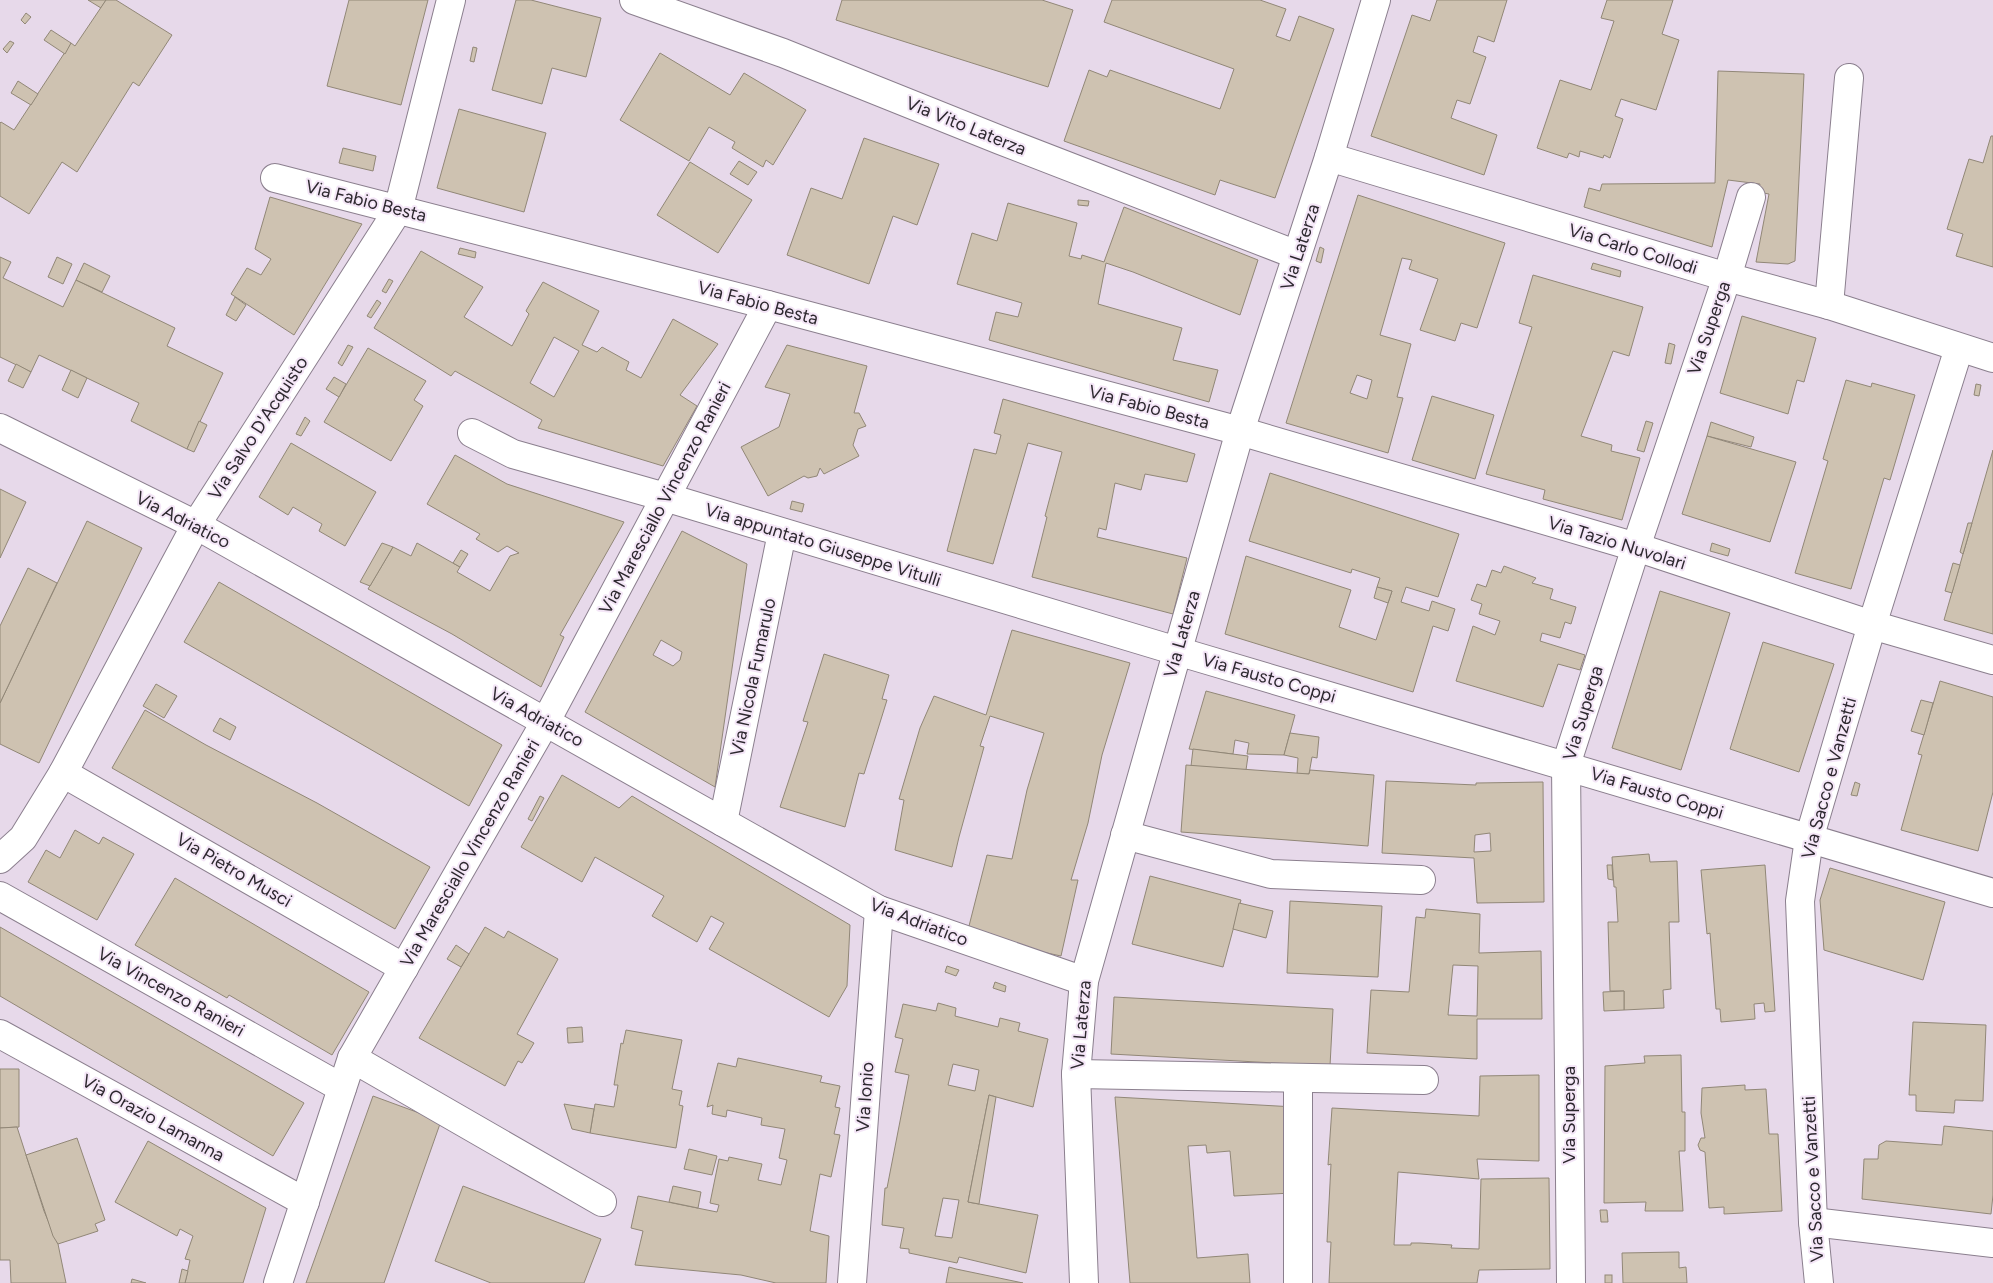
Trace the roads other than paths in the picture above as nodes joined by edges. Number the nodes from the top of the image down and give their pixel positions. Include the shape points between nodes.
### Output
1 (451, 0) edge
2 (634, 0) edge
3 (1376, 0) edge
4 (1849, 78) dead end
5 (1329, 158) junction
6 (275, 178) dead end
7 (1751, 197) dead end
8 (398, 210) junction
9 (1298, 255) junction
10 (1726, 277) junction
11 (768, 305) junction
12 (1829, 305) junction
13 (1959, 348) junction
14 (1993, 358) edge
15 (0, 428) edge
16 (1240, 431) junction
17 (472, 433) dead end
18 (665, 497) junction
19 (196, 525) junction
20 (782, 532) junction
21 (1636, 547) junction
22 (1872, 624) junction
23 (1177, 651) junction
24 (1993, 660) edge
25 (546, 721) junction
26 (1566, 765) junction
27 (63, 773) junction
28 (723, 822) junction
29 (1125, 835) junction
30 (1809, 839) junction
31 (0, 859) edge
32 (1421, 880) dead end
33 (1993, 892) edge
34 (0, 896) edge
35 (879, 910) junction
36 (404, 968) junction
37 (1084, 981) junction
38 (0, 1034) edge
39 (352, 1058) junction
40 (1076, 1074) junction
41 (1298, 1078) junction
42 (1424, 1080) dead end
43 (342, 1088) junction
44 (305, 1202) junction
45 (602, 1202) dead end
46 (1812, 1222) junction
47 (1993, 1243) edge
48 (278, 1283) edge
49 (852, 1283) edge
50 (1084, 1283) edge
51 (1298, 1283) edge
52 (1571, 1283) edge
53 (1819, 1283) edge

1 - 8 street, Via Salvo D'Acquisto
2 - 9 street, Via Vito Laterza via 783,53
3 - 5 street, Via Laterza
4 - 12 street
5 - 9 street, Via Laterza
5 - 10 street, Via Carlo Collodi
6 - 8 street, Via Fabio Besta
7 - 10 street, Via Superga
8 - 11 street, Via Fabio Besta
8 - 19 street, Via Salvo D'Acquisto
9 - 16 street, Via Laterza
10 - 12 street, Via Carlo Collodi
10 - 21 street, Via Superga
11 - 16 street, Via Fabio Besta
11 - 18 street, Via Maresciallo Vincenzo Ranieri
12 - 13 street, Via Carlo Collodi
13 - 14 street, Via Carlo Collodi
13 - 22 street, Via Sacco e Vanzetti
15 - 19 street, Via Adriatico
16 - 21 street, Via Tazio Nuvolari
16 - 23 street, Via Laterza
17 - 18 street, Via appuntato Giuseppe Vitulli via 513,454
18 - 20 street, Via appuntato Giuseppe Vitulli
18 - 25 street, Via Maresciallo Vincenzo Ranieri
19 - 25 street, Via Adriatico
19 - 27 street, Via Salvo D'Acquisto
20 - 23 street, Via appuntato Giuseppe Vitulli
20 - 28 street, Via Nicola Fumarulo
21 - 22 street, Via Tazio Nuvolari
21 - 26 street, Via Superga
22 - 24 street, Via Tazio Nuvolari
22 - 30 street, Via Sacco e Vanzetti
23 - 26 street, Via Fausto Coppi
23 - 29 street, Via Laterza
25 - 28 street, Via Adriatico
25 - 36 street, Via Maresciallo Vincenzo Ranieri
26 - 30 street, Via Fausto Coppi
26 - 52 street, Via Superga
27 - 31 street, Via Salvo D'Acquisto via 23,838
27 - 36 street, Via Pietro Musci
28 - 35 street, Via Adriatico
29 - 32 street via 1271,874
29 - 37 street, Via Laterza
30 - 33 street, Via Fausto Coppi
30 - 46 street, Via Sacco e Vanzetti via 1800,901
34 - 43 street, Via Vincenzo Ranieri
35 - 37 street, Via Adriatico
35 - 49 street, Via Ionio
36 - 39 street, Via Maresciallo Vincenzo Ranieri
37 - 40 street, Via Laterza
38 - 44 street, Via Orazio Lamanna
39 - 43 street, Via Maresciallo Vincenzo Ranieri
39 - 45 street
40 - 41 street
40 - 50 street, Via Laterza
41 - 42 street
41 - 51 street
43 - 44 street, Via Maresciallo Vincenzo Ranieri
44 - 48 street, Via Maresciallo Vincenzo Ranieri
46 - 47 street
46 - 53 street, Via Sacco e Vanzetti

